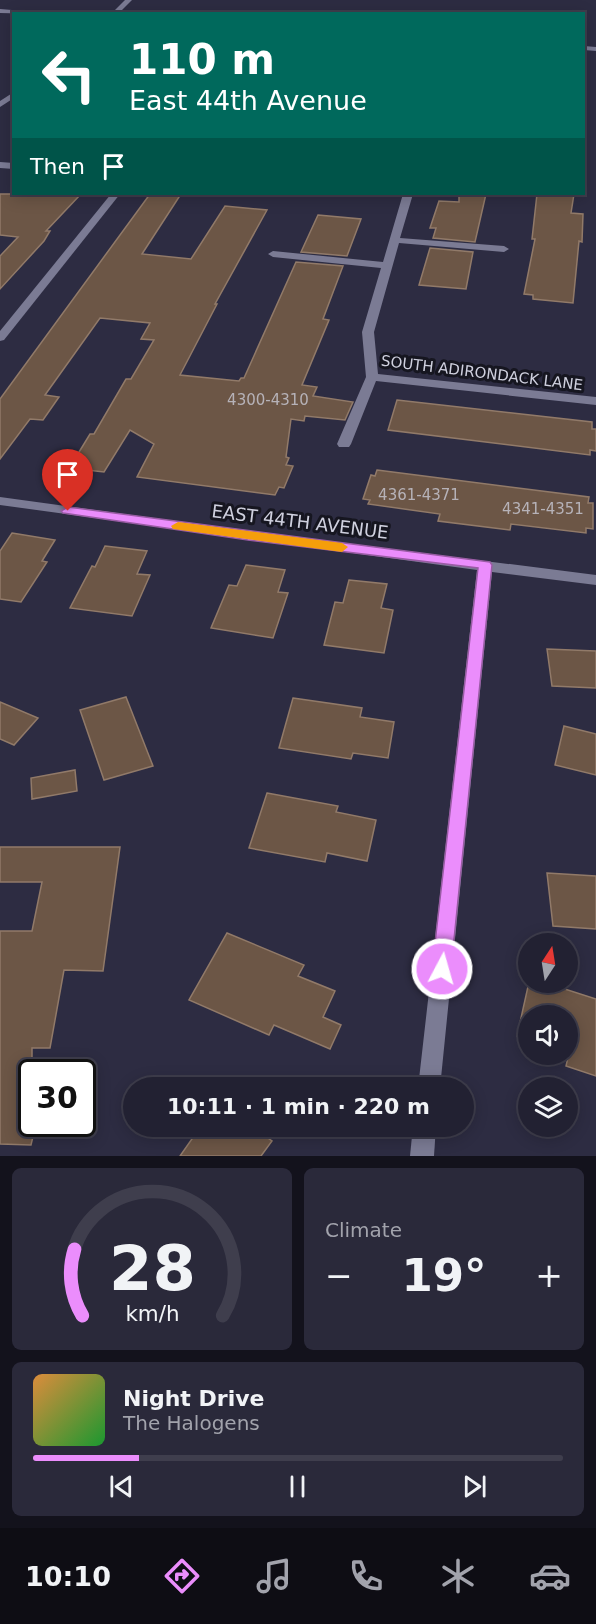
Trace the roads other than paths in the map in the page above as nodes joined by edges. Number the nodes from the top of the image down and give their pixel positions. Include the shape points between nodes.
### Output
1 (129, 0) edge
2 (116, 12) edge
3 (12, 96) edge
4 (0, 105) edge
5 (114, 195) edge
6 (408, 195) edge
7 (394, 240) junction
8 (504, 249) dead end
9 (273, 254) dead end
10 (387, 266) junction
11 (0, 338) edge
12 (372, 377) junction
13 (596, 401) edge
14 (344, 444) dead end
15 (0, 501) edge
16 (485, 565) junction
17 (596, 580) edge
18 (430, 1077) edge
19 (424, 1137) edge
20 (422, 1156) edge

1 - 2 street
3 - 4 street
5 - 11 street
6 - 7 street, SOUTH ADIRONDACK LANE
7 - 8 street
7 - 10 street, SOUTH ADIRONDACK LANE
9 - 10 street
10 - 12 street, SOUTH ADIRONDACK LANE via 368,332
12 - 13 street, SOUTH ADIRONDACK LANE
12 - 14 street
15 - 16 street, EAST 44TH AVENUE
16 - 17 street, EAST 44TH AVENUE
16 - 18 street
19 - 20 street

